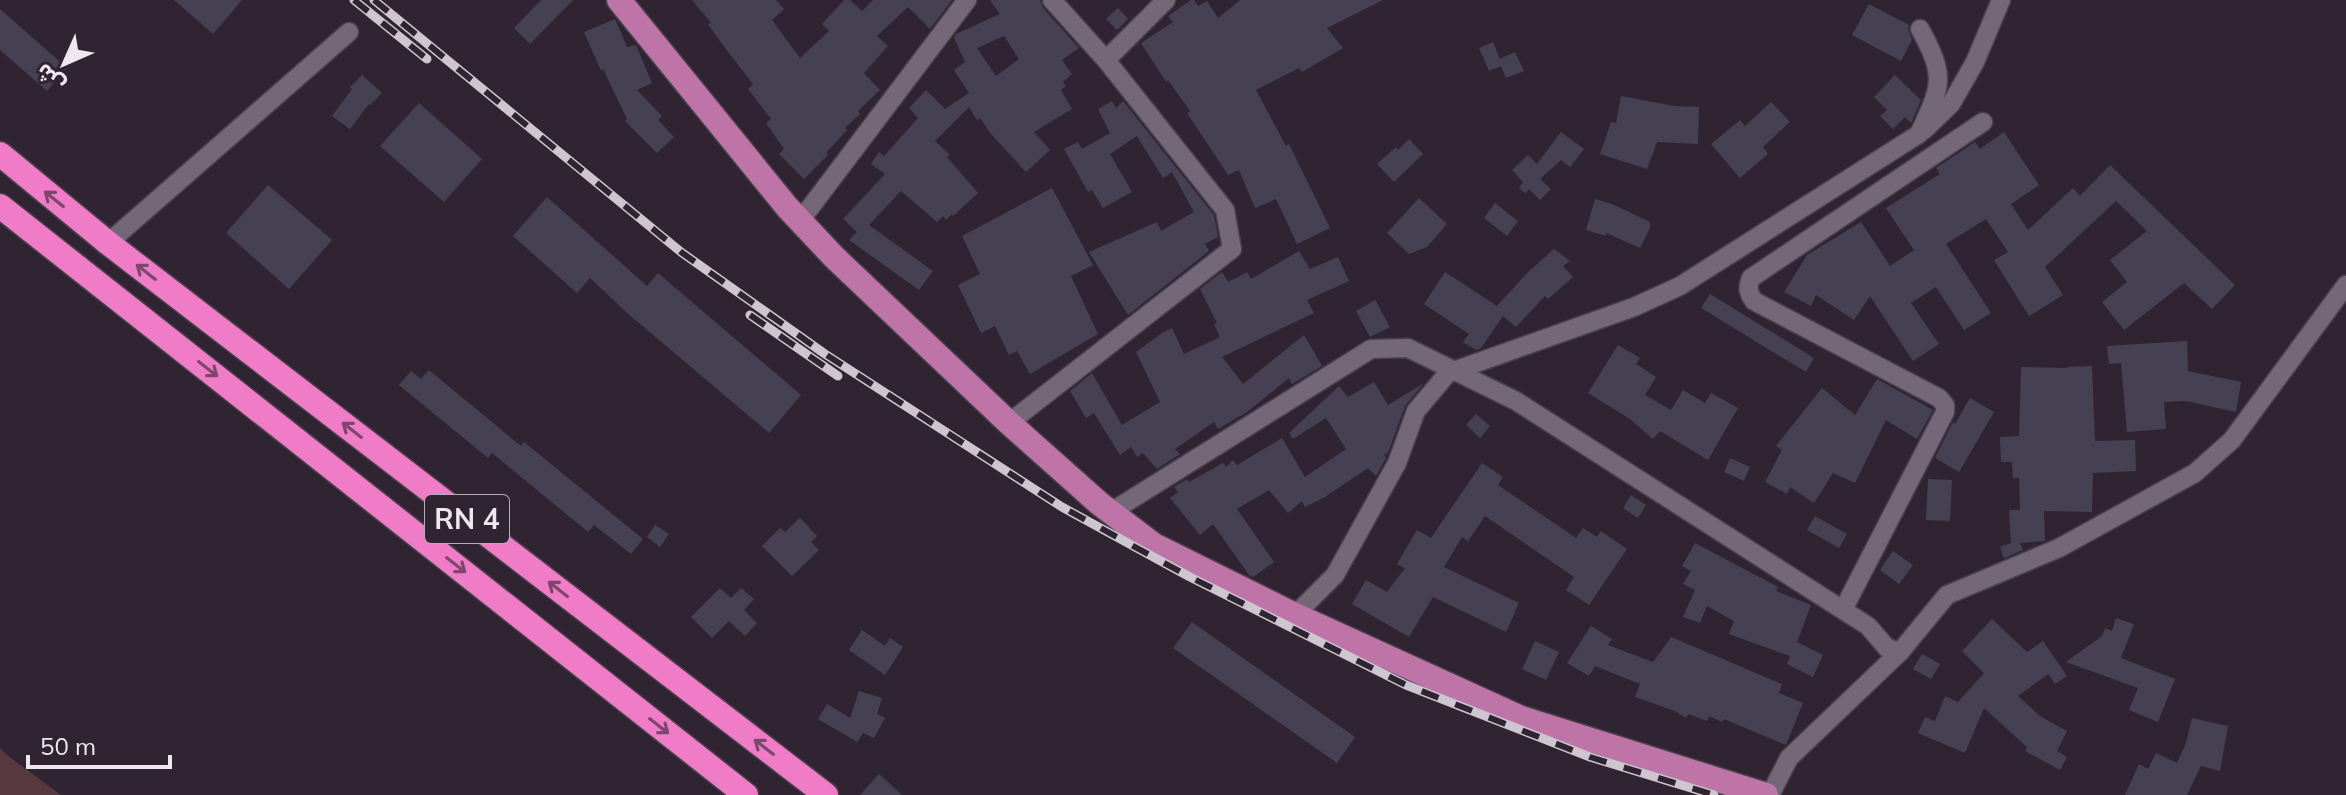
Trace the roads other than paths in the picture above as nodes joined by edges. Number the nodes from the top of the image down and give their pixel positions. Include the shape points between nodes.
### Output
1 (619, 0) edge
2 (967, 0) edge
3 (1052, 0) edge
4 (1166, 0) edge
5 (2001, 0) edge
6 (1920, 29) dead end
7 (349, 32) dead end
8 (1106, 60) junction
9 (1983, 122) dead end
10 (1919, 134) junction
11 (0, 154) edge
12 (0, 206) edge
13 (800, 221) junction
14 (108, 243) junction
15 (2346, 285) edge
16 (1456, 371) junction
17 (1009, 423) junction
18 (1111, 512) junction
19 (1843, 610) junction
20 (1295, 615) junction
21 (1900, 652) junction
22 (746, 795) edge
23 (826, 795) edge
24 (1768, 795) edge

1 - 13 main road
2 - 13 street
3 - 8 street
4 - 8 street
5 - 10 street via 1951,104
6 - 10 street via 1939,72
7 - 14 street
8 - 17 street via 1225,210 1232,249
9 - 19 street via 1751,278 1748,285 1754,301 1945,405
10 - 16 street via 1680,286
14 -> 11 highway, RN 4
12 -> 22 highway, RN 4
13 - 17 main road
23 -> 14 highway, RN 4
15 - 21 street via 2232,440 2195,473 2059,548 1947,595
16 - 18 street via 1408,348 1371,349
16 - 19 street via 1516,401
16 - 20 street via 1448,373 1416,411 1397,463 1335,575
17 - 18 main road
18 - 20 main road via 1154,545
19 - 21 street via 1868,626 1887,648
20 - 24 main road via 1521,718
21 - 24 street via 1789,758

